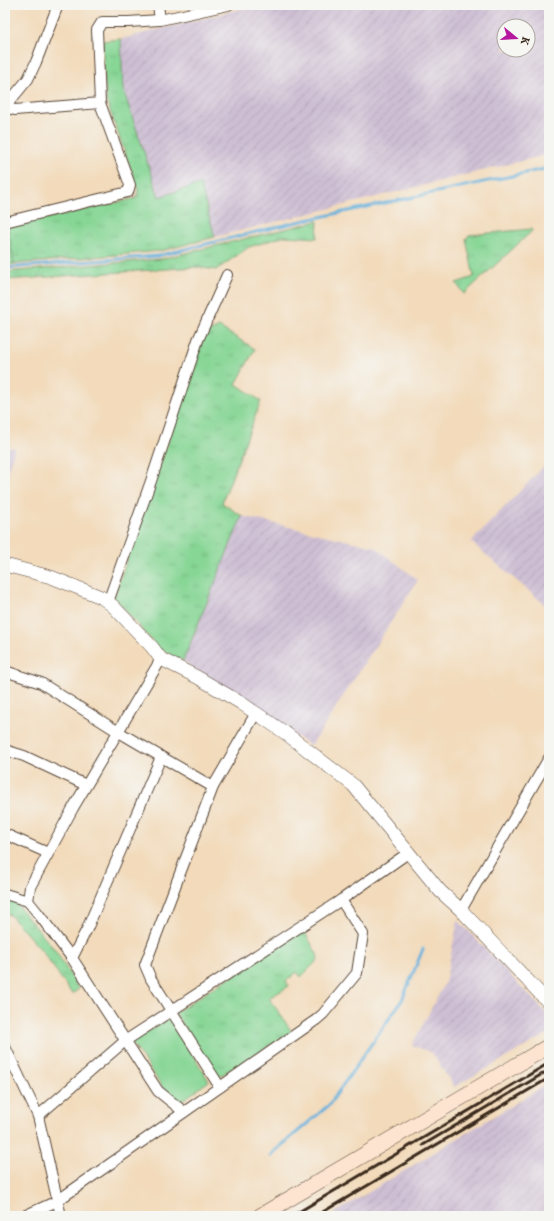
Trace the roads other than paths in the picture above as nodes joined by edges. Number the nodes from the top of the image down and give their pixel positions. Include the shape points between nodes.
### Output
1 (58, 5) edge
2 (158, 5) edge
3 (228, 5) edge
4 (160, 20) junction
5 (100, 103) junction
6 (5, 107) edge
7 (5, 222) edge
8 (227, 275) dead end
9 (5, 565) edge
10 (108, 602) junction
11 (161, 659) junction
12 (5, 671) edge
13 (256, 713) junction
14 (117, 731) junction
15 (5, 750) edge
16 (161, 757) junction
17 (549, 758) edge
18 (86, 785) junction
19 (213, 787) junction
20 (5, 834) edge
21 (48, 853) junction
22 (408, 853) junction
23 (5, 894) edge
24 (341, 900) junction
25 (28, 901) junction
26 (461, 910) junction
27 (72, 958) junction
28 (549, 1004) edge
29 (170, 1011) junction
30 (125, 1041) junction
31 (549, 1046) edge
32 (5, 1047) edge
33 (220, 1087) junction
34 (184, 1112) junction
35 (38, 1116) junction
36 (57, 1201) junction
37 (24, 1216) edge
38 (61, 1216) edge
39 (260, 1216) edge

1 - 6 street via 28,79
2 - 4 street
3 - 4 street
4 - 5 street via 102,22 97,30
5 - 6 street via 15,110
5 - 7 street via 130,185 128,192
8 - 10 street via 198,340
9 - 10 street via 51,577
10 - 11 street
11 - 13 street via 197,677
11 - 14 street
12 - 14 street via 41,683
13 - 19 street
13 - 22 street via 353,785
14 - 16 street
14 - 18 street
15 - 18 street via 24,756
16 - 19 street
16 - 27 street
17 - 26 street
18 - 21 street
19 - 29 street via 145,965 150,980
20 - 21 street
21 - 25 street via 30,887
22 - 24 street
22 - 26 street via 440,891
23 - 25 street
24 - 29 street
24 - 33 street via 363,934 357,973 316,1020
25 - 27 street
26 - 28 street
27 - 30 street
29 - 30 street
29 - 33 street
30 - 34 street via 158,1091
30 - 35 street
31 - 39 main road
32 - 35 street
33 - 34 street
34 - 36 street
35 - 36 street
36 - 37 street
36 - 38 street

